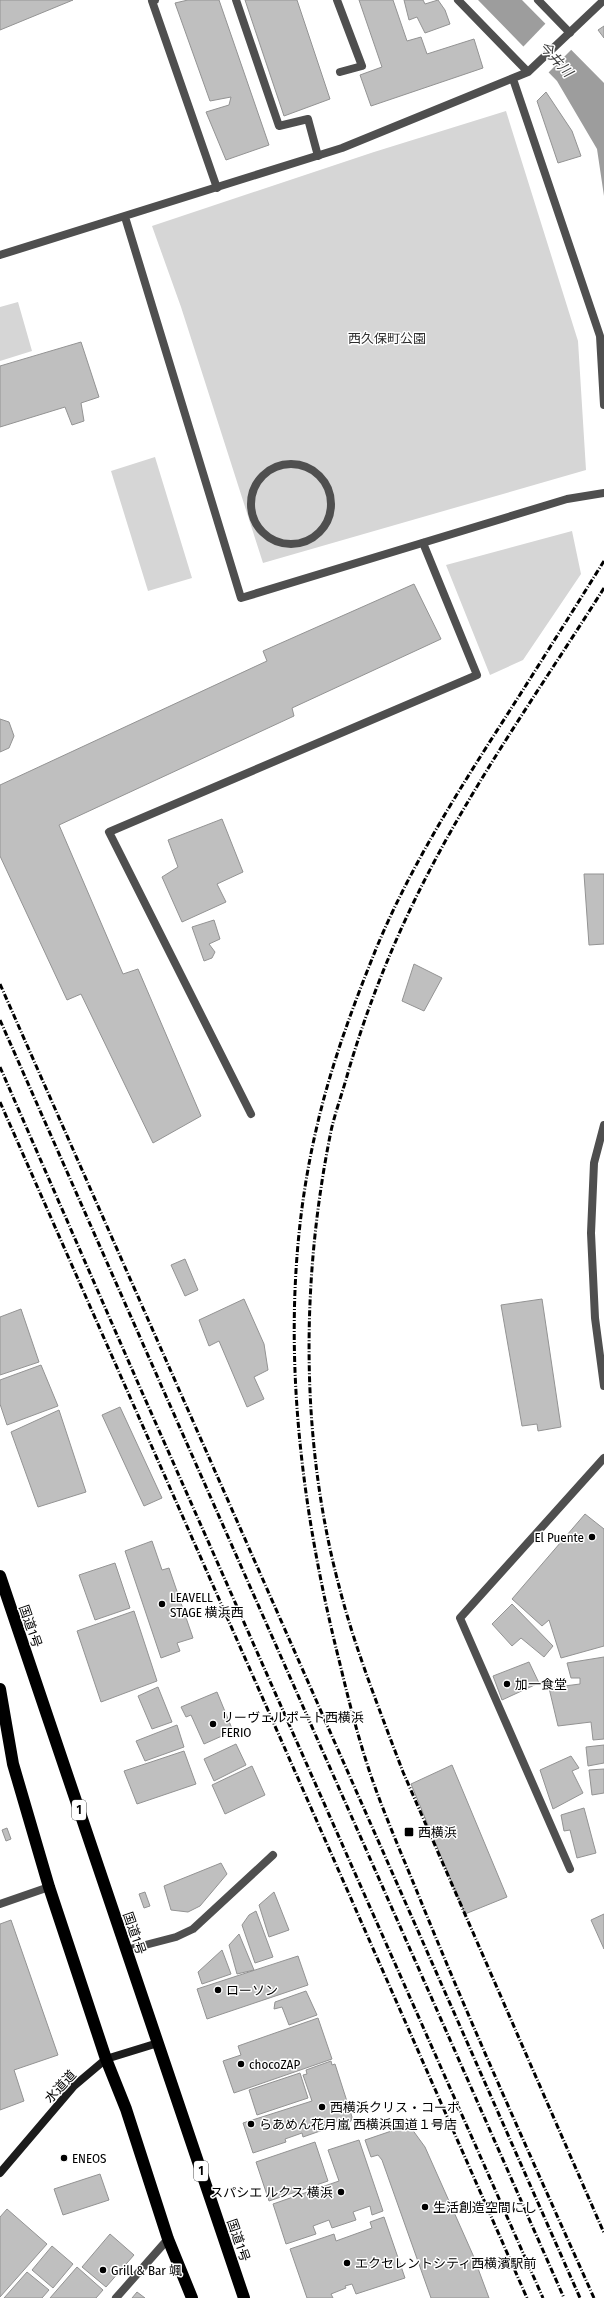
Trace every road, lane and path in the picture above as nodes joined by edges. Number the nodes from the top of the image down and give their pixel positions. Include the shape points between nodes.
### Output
1 (155, 0) edge
2 (236, 0) edge
3 (337, 0) edge
4 (458, 0) edge
5 (538, 0) edge
6 (604, 0) edge
7 (570, 33) junction
8 (340, 72) dead end
9 (528, 72) junction
10 (513, 79) junction
11 (318, 156) junction
12 (217, 188) junction
13 (125, 217) junction
14 (0, 256) edge
15 (604, 405) edge
16 (604, 493) edge
17 (251, 498) joint
18 (423, 543) junction
19 (250, 1114) dead end
20 (604, 1125) edge
21 (604, 1386) edge
22 (604, 1458) edge
23 (0, 1576) edge
24 (0, 1689) edge
25 (273, 1855) dead end
26 (570, 1869) dead end
27 (49, 1887) junction
28 (0, 1904) edge
29 (126, 1950) junction
30 (158, 2043) junction
31 (106, 2059) junction
32 (0, 2173) edge
33 (168, 2239) junction
34 (116, 2298) edge
35 (192, 2298) edge
36 (244, 2298) edge

1 - 12 street via 152,2
2 - 11 street via 279,126 308,119
3 - 8 street via 362,66
4 - 9 street
5 - 7 street
6 - 7 street
7 - 9 street
9 - 10 street
10 - 11 street
10 - 15 street via 600,336
11 - 12 street
12 - 13 street
13 - 14 street
13 - 18 street via 241,598
16 - 18 street via 566,499
17 - 17 street via 256,484 264,473 276,466 290,463 309,467 320,475 328,487 332,500 331,514 325,527 315,537 302,543 280,543 267,537 258,527 252,514
18 - 19 street via 477,675 109,832
20 - 21 street via 594,1163 591,1234 594,1318
22 - 26 street via 460,1618
23 - 29 highway, 国道1号 / 1
24 - 27 highway via 13,1764
25 - 29 street via 193,1929 176,1937
27 - 28 street
27 - 31 highway
29 - 30 highway, 国道1号 / 1
30 - 31 street, 水道道
30 - 36 highway, 国道1号 / 1
31 - 32 street, 水道道 via 74,2086
31 - 33 highway via 126,2109
33 - 34 street
33 - 35 highway

